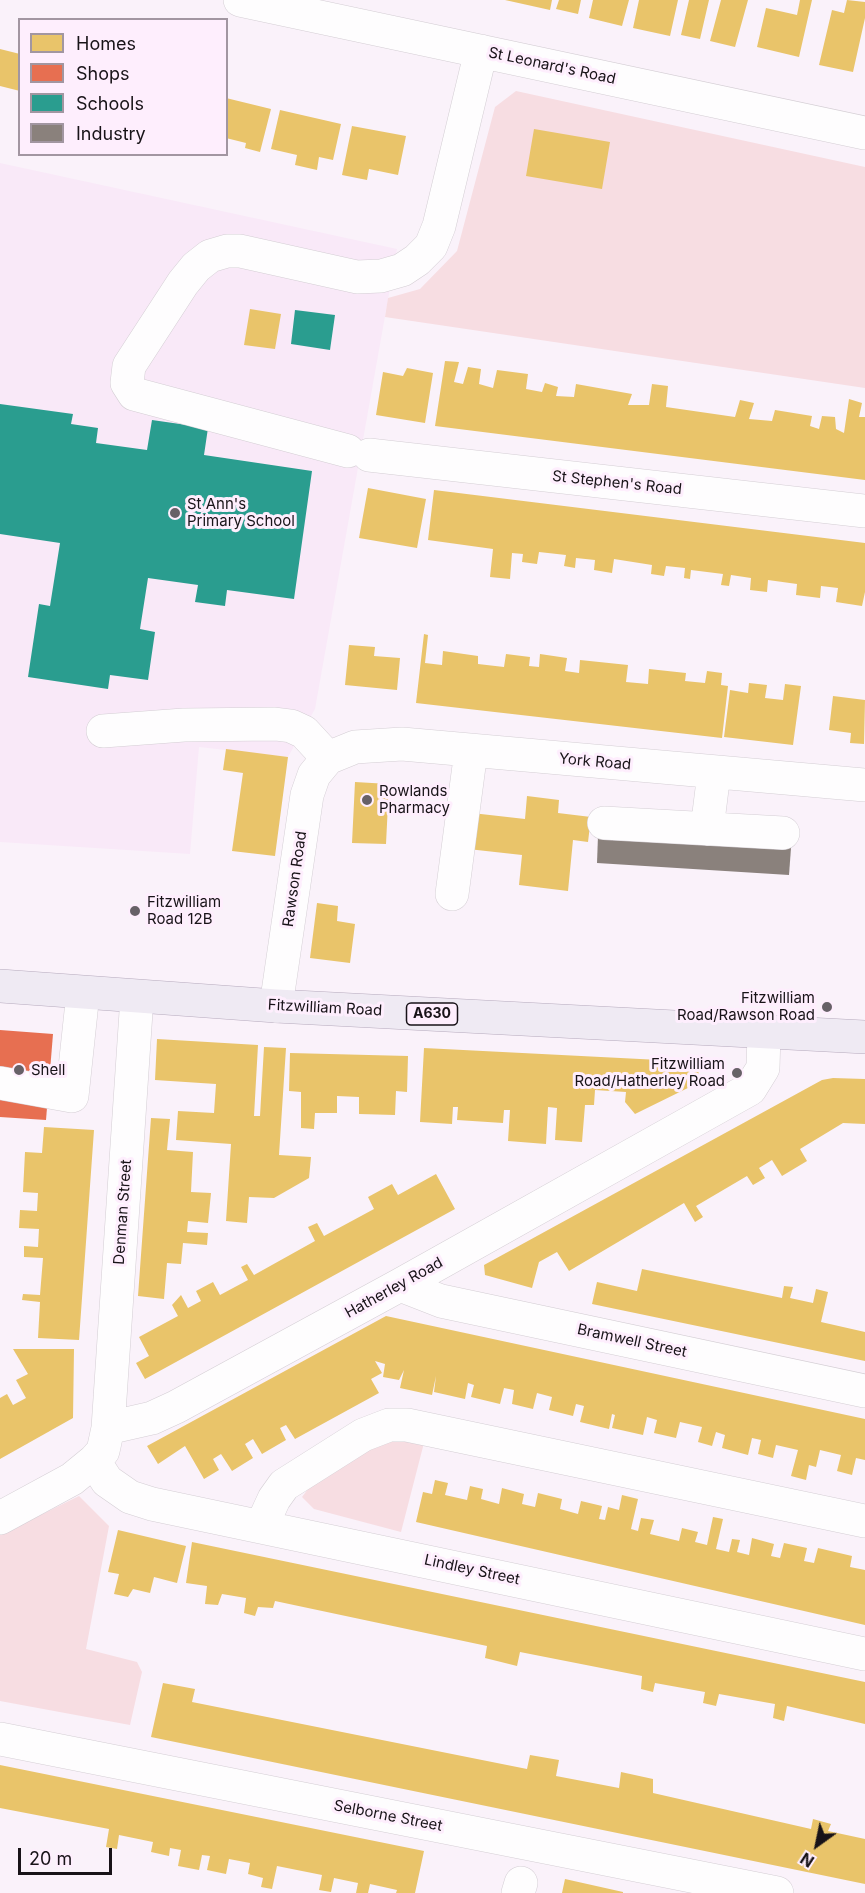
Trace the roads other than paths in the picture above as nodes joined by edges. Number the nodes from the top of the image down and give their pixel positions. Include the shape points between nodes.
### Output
1 (240, 0) edge
2 (481, 51) junction
3 (864, 128) edge
4 (865, 511) edge
5 (103, 731) dead end
6 (471, 751) junction
7 (328, 758) junction
8 (714, 772) junction
9 (865, 785) edge
10 (604, 823) dead end
11 (707, 829) junction
12 (783, 833) dead end
13 (452, 894) dead end
14 (0, 987) edge
15 (83, 993) junction
16 (137, 996) junction
17 (276, 1006) junction
18 (764, 1033) junction
19 (865, 1037) edge
20 (0, 1083) edge
21 (400, 1285) junction
22 (865, 1391) edge
23 (108, 1428) junction
24 (94, 1461) junction
25 (0, 1518) edge
26 (865, 1521) edge
27 (262, 1525) junction
28 (865, 1654) edge
29 (0, 1739) edge
30 (777, 1893) edge

1 - 2 street, St Leonard's Road
2 - 3 street, St Leonard's Road
2 - 4 street, St Stephen's Road via 439,226 431,246 417,260 402,270 381,276 357,277 240,251 210,256 183,284 129,366 127,383 134,394 359,453
5 - 7 street via 275,724 303,732
6 - 7 street, York Road via 402,744 355,747
6 - 8 street, York Road
6 - 13 street
7 - 17 street, Rawson Road via 314,775 307,795
8 - 9 street, York Road
8 - 11 street
10 - 11 street
11 - 12 street
14 - 15 main road, Fitzwilliam Road / A630
15 - 16 main road, Fitzwilliam Road / A630
15 - 20 street via 72,1096
16 - 17 main road, Fitzwilliam Road / A630
16 - 23 street, Denman Street
17 - 18 main road, Fitzwilliam Road / A630
18 - 19 main road, Fitzwilliam Road / A630
18 - 21 street, Hatherley Road via 763,1068 750,1089
21 - 22 street, Bramwell Street via 441,1301
21 - 23 street, Hatherley Road via 176,1407 152,1418
23 - 24 street via 103,1450
24 - 25 street via 72,1479
24 - 27 street, Lindley Street via 106,1481 129,1497
26 - 27 street via 407,1425 389,1425 363,1435 284,1485
27 - 28 street, Lindley Street
29 - 30 street, Selborne Street

